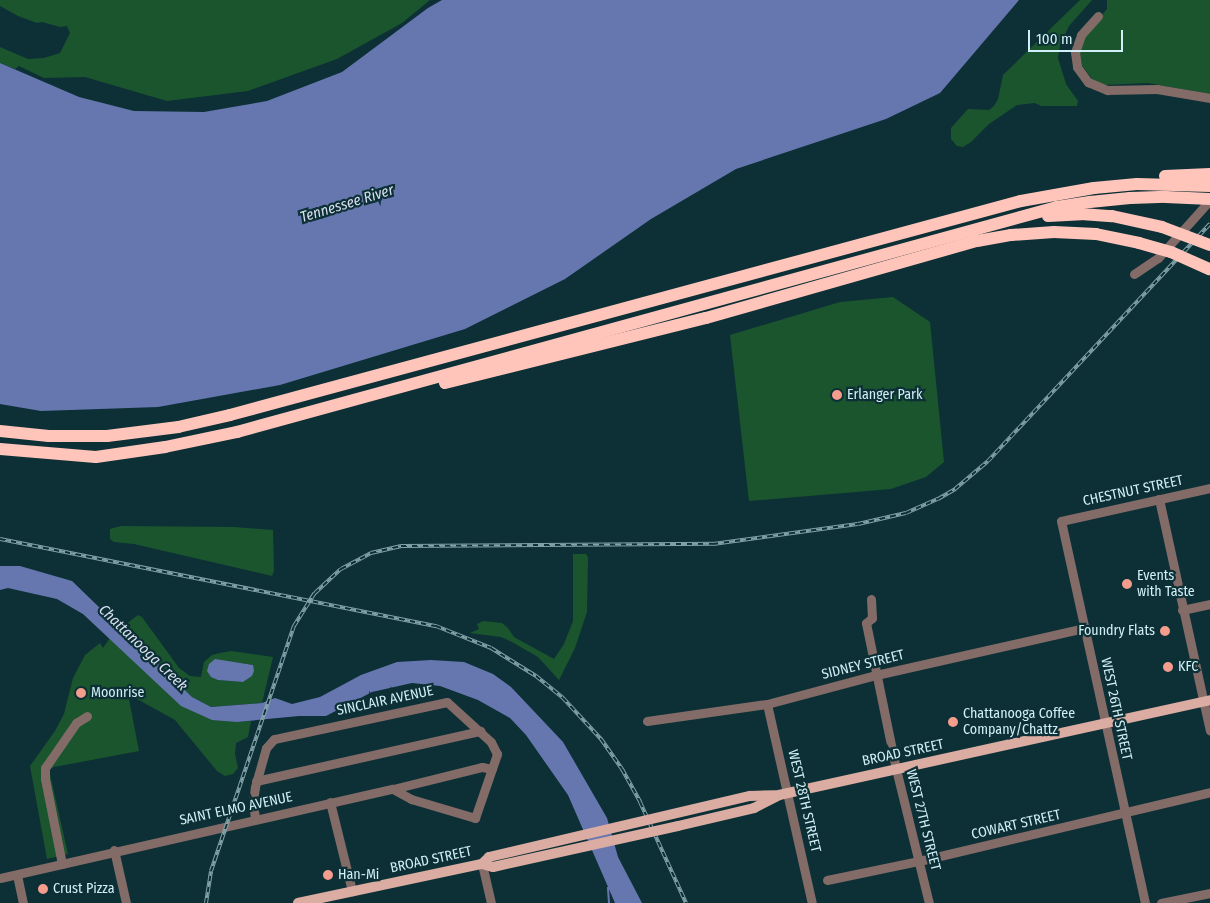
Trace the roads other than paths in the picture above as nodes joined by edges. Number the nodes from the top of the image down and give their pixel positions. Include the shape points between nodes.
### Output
1 (1098, 16) dead end
2 (1210, 98) edge
3 (1210, 174) edge
4 (1194, 180) junction
5 (1210, 186) edge
6 (1210, 200) edge
7 (1013, 219) junction
8 (1210, 245) edge
9 (1209, 270) edge
10 (1134, 274) dead end
11 (388, 390) junction
12 (0, 431) edge
13 (0, 449) edge
14 (1210, 488) edge
15 (1159, 500) junction
16 (1061, 521) joint
17 (871, 599) dead end
18 (1210, 604) edge
19 (1182, 610) junction
20 (1084, 628) junction
21 (876, 675) junction
22 (1206, 700) edge
23 (767, 704) junction
24 (87, 716) dead end
25 (647, 720) dead end
26 (1104, 723) junction
27 (1210, 730) edge
28 (480, 731) junction
29 (492, 769) junction
30 (896, 769) junction
31 (256, 782) junction
32 (393, 789) junction
33 (1210, 792) edge
34 (783, 794) junction
35 (330, 802) junction
36 (1125, 813) junction
37 (256, 819) junction
38 (114, 850) junction
39 (919, 861) junction
40 (62, 864) junction
41 (482, 864) junction
42 (17, 875) junction
43 (0, 878) edge
44 (827, 880) dead end
45 (352, 891) junction
46 (1210, 893) edge
47 (23, 903) edge
48 (126, 903) edge
49 (298, 903) edge
50 (490, 903) edge
51 (812, 903) edge
52 (929, 903) edge
53 (1145, 903) edge
54 (1161, 903) edge

1 - 2 street via 1081,36 1075,52 1077,67 1088,82 1106,90 1157,89
3 - 4 highway
4 - 5 highway
4 - 12 highway via 1094,188 1021,201 187,425 107,436 49,436
6 - 7 highway via 1166,197 1090,202
6 - 10 street via 1158,258
7 - 8 highway, bridge via 1081,214 1130,219
7 - 11 highway
9 - 11 highway, bridge via 1171,252 1103,235 1028,233 986,240 605,344 410,392
11 - 13 highway via 237,432 165,448 96,457
14 - 15 street, CHESTNUT STREET
15 - 16 street, CHESTNUT STREET
15 - 19 street
16 - 20 street, WEST 26TH STREET
17 - 21 street, WEST 27TH STREET via 872,618 866,622
18 - 19 street
19 - 22 street
20 - 21 street, SIDNEY STREET
20 - 26 street, WEST 26TH STREET
21 - 23 street, SIDNEY STREET
21 - 30 street, WEST 27TH STREET
22 - 26 main road, BROAD STREET
22 - 27 street
23 - 25 street, SIDNEY STREET
23 - 34 street, WEST 28TH STREET
24 - 40 street via 76,723 45,768
26 - 30 main road, BROAD STREET
26 - 36 street, WEST 26TH STREET
28 - 29 street, SINCLAIR AVENUE via 497,754
28 - 31 street
28 - 31 street, SINCLAIR AVENUE via 447,702 333,726 274,740 266,748
29 - 32 street, SAINT ELMO AVENUE via 482,768
29 - 32 street, SINCLAIR AVENUE via 475,818 411,799
30 - 34 main road, BROAD STREET
30 - 39 street, WEST 27TH STREET
31 - 37 street, SINCLAIR AVENUE via 253,802
32 - 35 street, SAINT ELMO AVENUE
33 - 36 street, COWART STREET
34 - 41 main road, BROAD STREET, bridge via 750,796 489,857
34 - 51 street, WEST 28TH STREET
35 - 37 street, SAINT ELMO AVENUE
35 - 45 street
36 - 39 street, COWART STREET
36 - 53 street, WEST 26TH STREET
37 - 38 street, SAINT ELMO AVENUE
38 - 40 street, SAINT ELMO AVENUE
38 - 48 street
39 - 44 street, COWART STREET
39 - 52 street, WEST 27TH STREET
40 - 42 street, SAINT ELMO AVENUE
41 - 45 main road, BROAD STREET
41 - 50 street
42 - 43 street, SAINT ELMO AVENUE
42 - 47 street
45 - 49 main road, BROAD STREET
46 - 54 street

